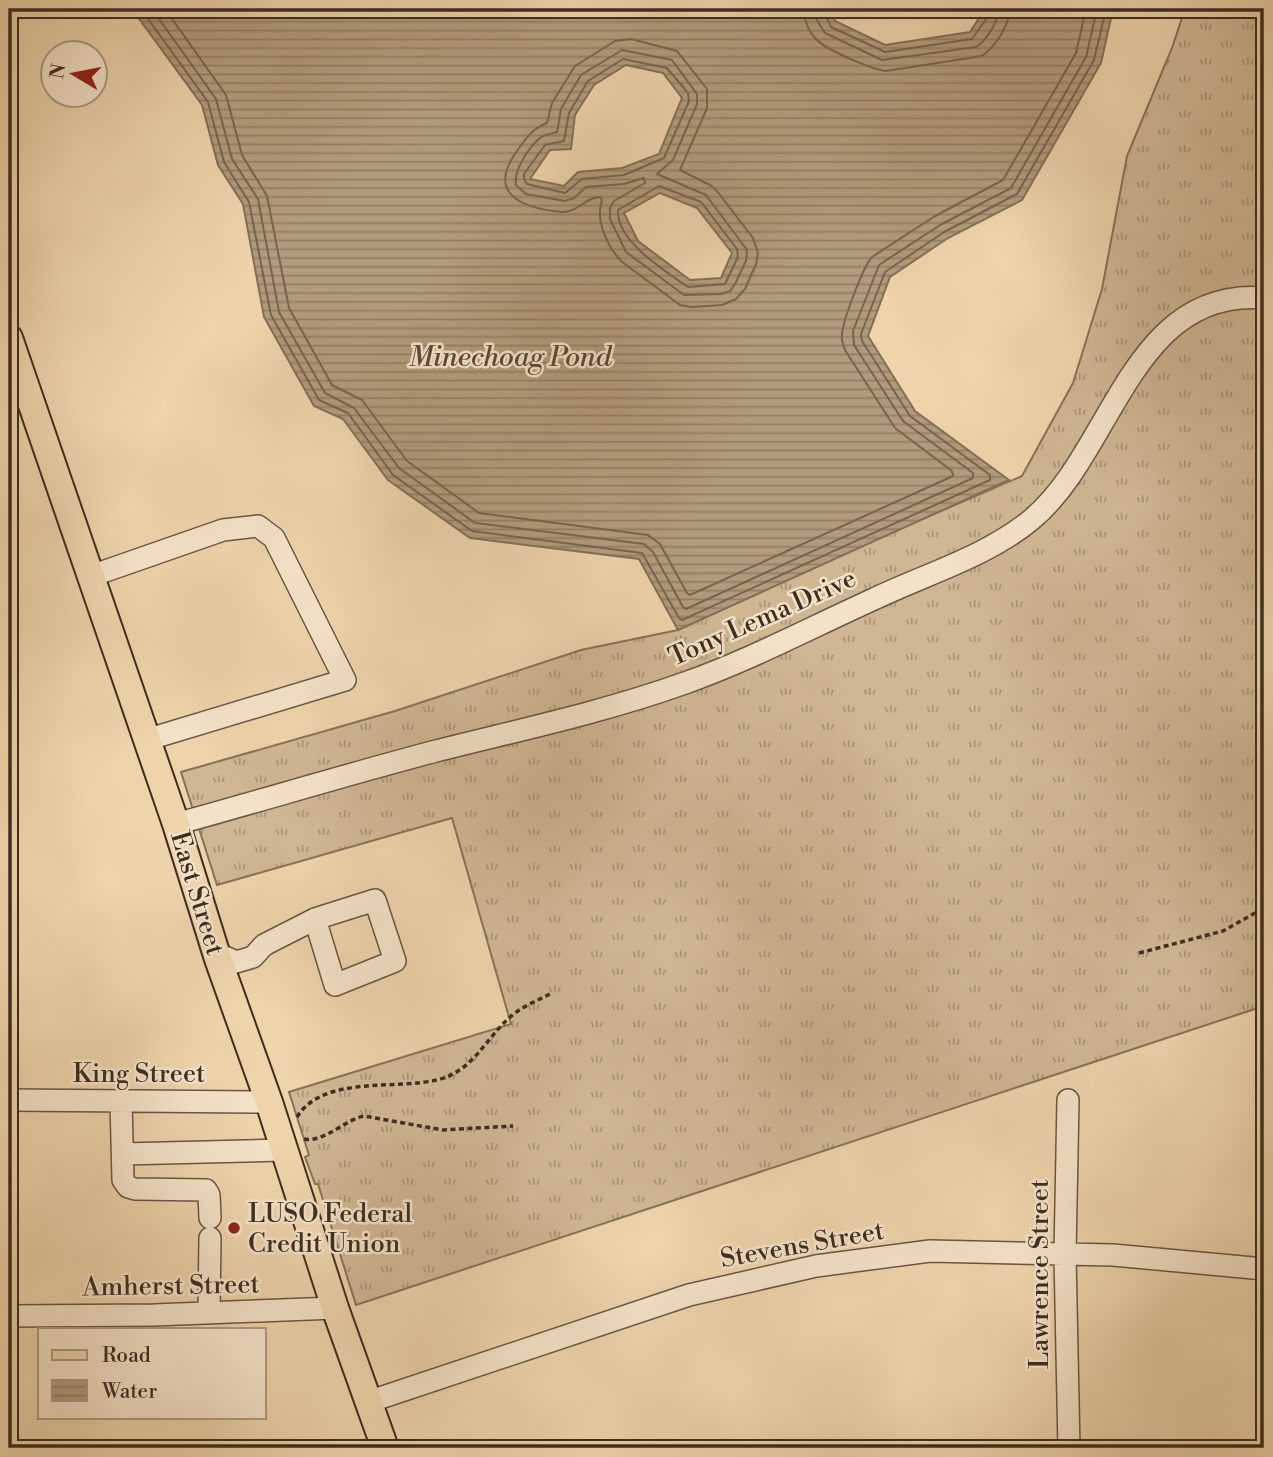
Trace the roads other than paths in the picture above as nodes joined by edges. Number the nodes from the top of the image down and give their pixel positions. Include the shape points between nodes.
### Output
1 (1264, 298) edge
2 (9, 338) edge
3 (91, 576) junction
4 (146, 740) junction
5 (176, 824) junction
6 (315, 919) dead end
7 (222, 958) junction
8 (9, 1100) edge
9 (1068, 1100) dead end
10 (121, 1101) junction
11 (269, 1102) junction
12 (290, 1143) junction
13 (123, 1154) junction
14 (1065, 1255) junction
15 (1264, 1269) edge
16 (335, 1308) junction
17 (209, 1312) junction
18 (9, 1316) edge
19 (368, 1402) junction
20 (384, 1448) edge
21 (1069, 1448) edge

1 - 5 street, Tony Lema Drive via 1203,307 1167,329 1124,386 1065,483 1031,520 988,547 684,684
2 - 3 main road, East Street
3 - 4 main road, East Street
3 - 4 street via 223,530 258,526 274,538 345,680
4 - 5 main road, East Street
5 - 7 main road, East Street
6 - 7 street via 264,945 233,948
7 - 11 main road, East Street
8 - 10 street, King Street
9 - 14 street, Lawrence Street
10 - 11 street, King Street
10 - 13 street
11 - 12 main road, East Street
12 - 13 street
12 - 16 main road, East Street
13 - 17 street via 123,1180 128,1187 206,1190 209,1195
14 - 15 street, Stevens Street
14 - 19 street, Stevens Street via 930,1251 758,1278 689,1295
14 - 21 street, Lawrence Street
16 - 17 street, Amherst Street
16 - 19 main road, East Street
17 - 18 street, Amherst Street
19 - 20 main road, East Street

